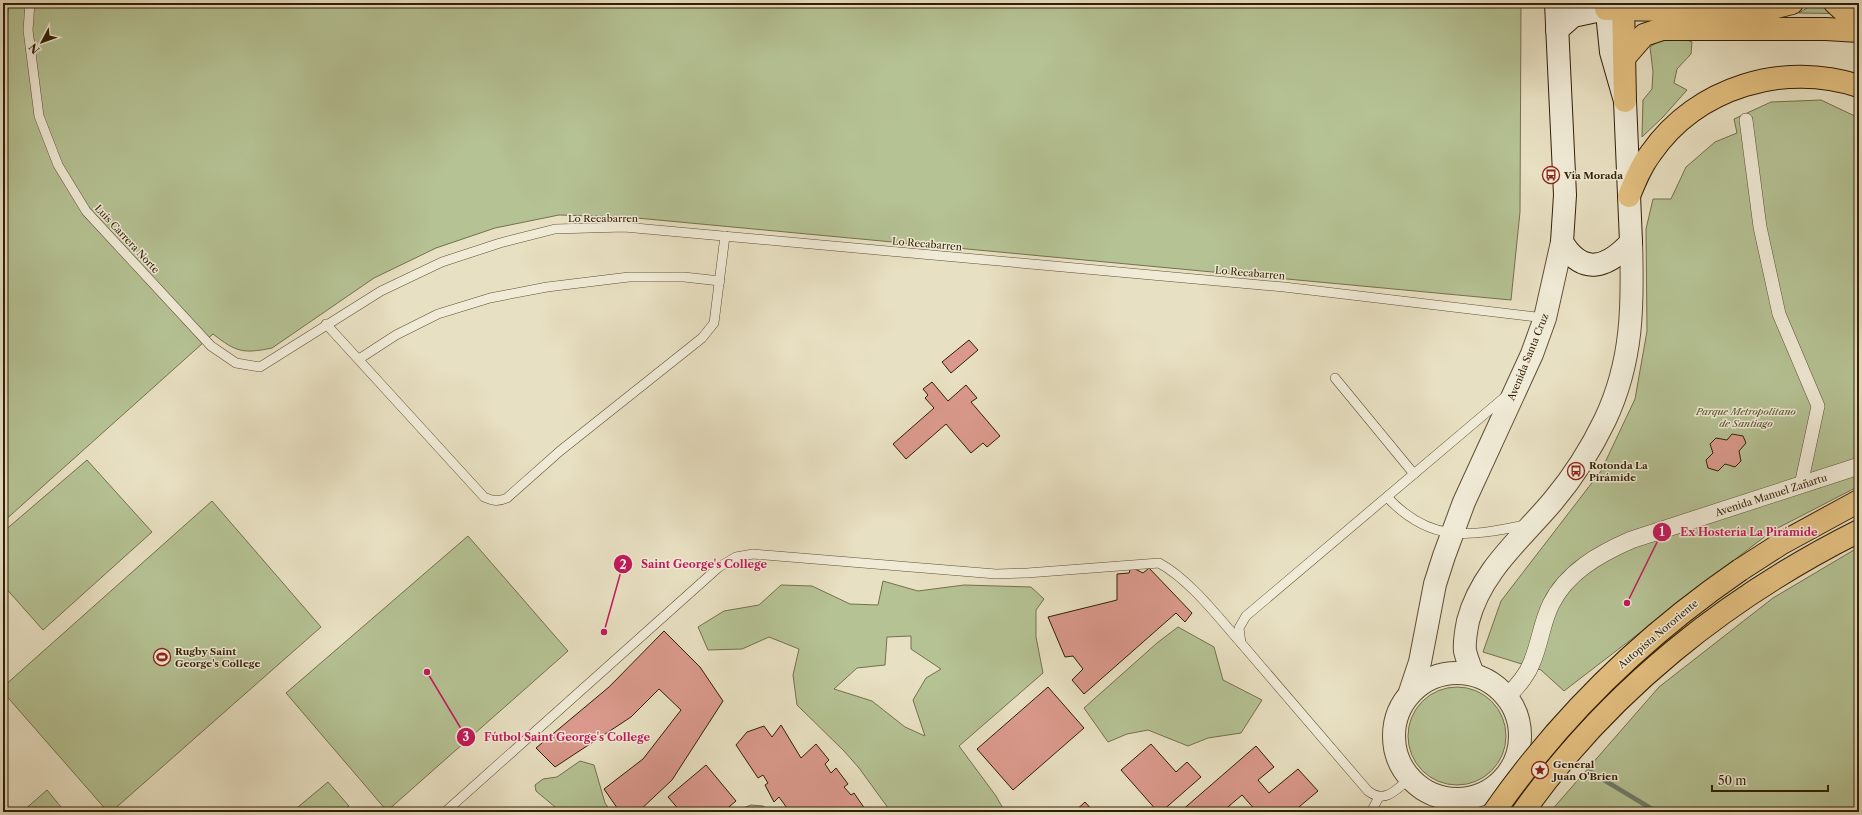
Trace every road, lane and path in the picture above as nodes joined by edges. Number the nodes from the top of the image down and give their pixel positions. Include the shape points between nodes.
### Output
1 (30, 3) edge
2 (1556, 3) edge
3 (1792, 3) edge
4 (1834, 3) edge
5 (1615, 6) edge
6 (1859, 25) edge
7 (1557, 30) junction
8 (1859, 31) edge
9 (1624, 58) junction
10 (1859, 86) edge
11 (1625, 101) junction
12 (1746, 120) dead end
13 (1629, 196) junction
14 (725, 236) junction
15 (1562, 242) junction
16 (1631, 242) junction
17 (720, 282) junction
18 (1545, 318) junction
19 (326, 324) junction
20 (359, 359) junction
21 (1335, 378) dead end
22 (1516, 388) junction
23 (1859, 466) edge
24 (1414, 474) junction
25 (1801, 485) junction
26 (1387, 497) junction
27 (1859, 501) edge
28 (1533, 524) junction
29 (1452, 534) junction
30 (1855, 534) edge
31 (1241, 642) junction
32 (1473, 674) junction
33 (1410, 692) junction
34 (1507, 697) junction
35 (1507, 775) junction
36 (1410, 778) junction
37 (1379, 797) junction
38 (444, 812) edge
39 (1371, 812) edge
40 (1494, 812) edge
41 (1500, 812) edge
42 (1523, 812) edge

1 - 19 lane, Luis Carrera Norte via 28,30 39,116 58,165 86,211 210,346 236,363 260,367
2 - 7 street, Avenida Santa Cruz
3 - 5 main road via 1765,10 1743,11
4 - 6 main road
5 - 7 street via 1573,16
5 - 9 main road
5 - 11 street via 1611,52
7 - 15 street, Avenida Santa Cruz via 1565,195
8 - 9 main road via 1826,28 1662,29 1644,35
9 - 11 main road
10 - 13 main road via 1829,78 1789,76 1731,90 1695,109 1664,136 1641,168
11 - 13 street
12 - 25 street via 1760,227 1779,314 1818,406
13 - 16 street
14 - 17 lane
14 - 18 lane, Lo Recabarren via 1284,288
14 - 19 lane, Lo Recabarren via 624,227 555,229 442,262 381,291
15 - 16 street via 1576,259 1596,265 1610,261
15 - 18 street, Avenida Santa Cruz
16 - 28 street via 1632,322 1624,368 1615,394 1606,418 1579,467
17 - 20 lane via 684,277 630,277 547,287 490,298 438,314 396,335
17 - 20 lane via 714,323 702,338 560,451 507,498 500,501 494,502 484,497
18 - 22 street, Avenida Santa Cruz
19 - 20 lane
21 - 24 lane
22 - 24 lane
22 - 29 street, Avenida Santa Cruz
23 - 25 street, Avenida Manuel Zañartu
24 - 26 lane
25 - 34 street, Avenida Manuel Zañartu via 1631,540 1589,562 1563,585 1551,605 1532,662 1518,686
26 - 29 lane via 1402,512 1420,524
26 - 31 lane via 1246,616 1239,628
27 - 40 main road, Autopista Nororiente, bridge via 1782,543 1672,620 1600,685 1547,743
28 - 29 lane via 1484,534
28 - 32 street via 1497,563 1475,601 1465,642 1465,651
29 - 33 street, Avenida Santa Cruz via 1435,584 1420,662
30 - 42 main road via 1801,562 1754,591 1671,653 1591,730
31 - 37 lane via 1368,791
31 - 38 lane via 1182,579 1159,563 996,574 753,554 736,557 719,567
32 - 33 street via 1446,673 1427,680
32 - 34 street via 1498,687
33 - 36 street via 1400,708 1394,726 1394,744 1399,762
34 - 35 street via 1516,711 1520,744 1516,761
35 - 36 street via 1494,788 1464,799 1447,799 1430,794
35 - 41 street
36 - 37 lane via 1393,792
37 - 39 lane

